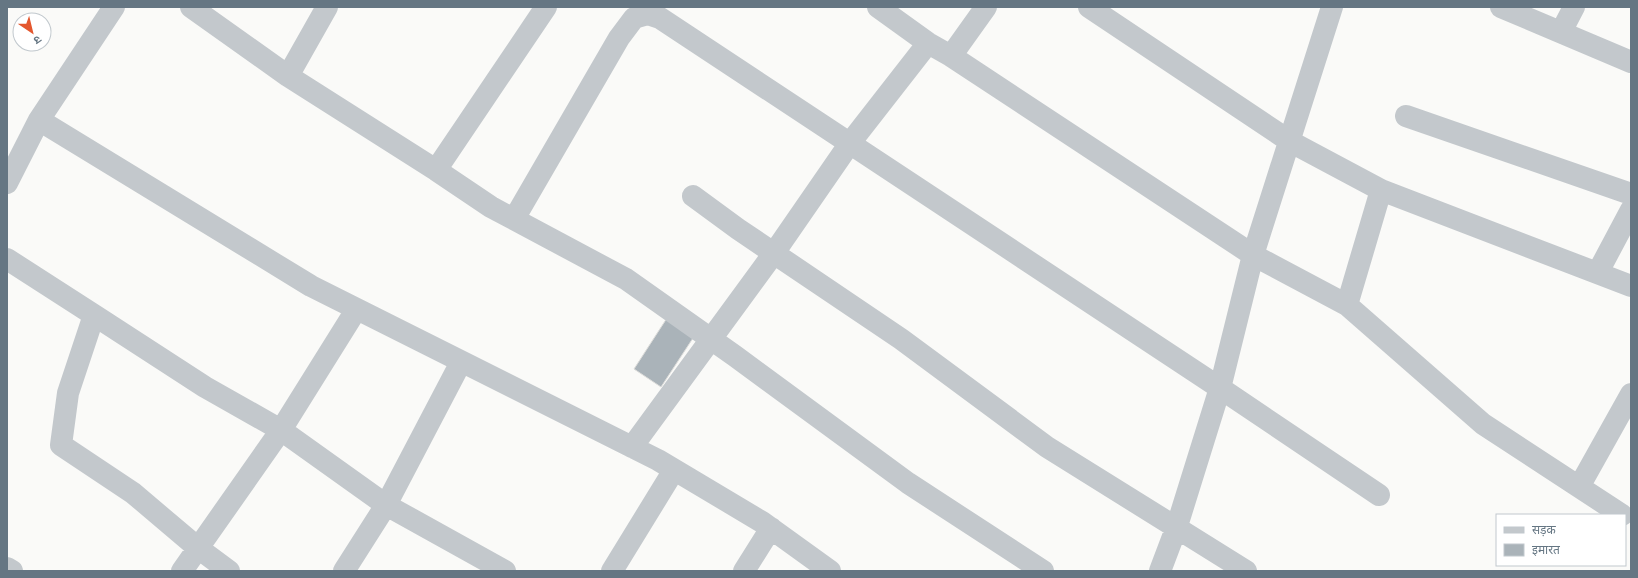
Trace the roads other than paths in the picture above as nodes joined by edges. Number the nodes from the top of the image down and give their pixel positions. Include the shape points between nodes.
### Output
1 (114, 7) edge
2 (191, 7) edge
3 (327, 7) edge
4 (546, 7) edge
5 (878, 7) edge
6 (986, 7) edge
7 (1089, 7) edge
8 (1332, 7) edge
9 (1501, 7) edge
10 (1574, 7) edge
11 (1561, 32) junction
12 (928, 43) junction
13 (951, 56) junction
14 (1631, 62) edge
15 (288, 76) junction
16 (1406, 116) dead end
17 (39, 120) junction
18 (1291, 142) junction
19 (850, 143) junction
20 (436, 170) junction
21 (9, 174) edge
22 (1381, 190) junction
23 (1631, 194) edge
24 (693, 196) dead end
25 (1631, 210) edge
26 (514, 219) junction
27 (774, 253) junction
28 (1254, 255) junction
29 (7, 259) edge
30 (1598, 272) junction
31 (1631, 286) edge
32 (1347, 305) junction
33 (356, 310) junction
34 (94, 315) junction
35 (711, 339) junction
36 (461, 362) junction
37 (1220, 388) junction
38 (1631, 394) edge
39 (281, 430) junction
40 (632, 447) junction
41 (674, 470) junction
42 (1579, 487) junction
43 (1379, 495) dead end
44 (386, 504) junction
45 (1620, 514) edge
46 (1177, 526) junction
47 (771, 528) junction
48 (198, 548) junction
49 (7, 568) edge
50 (12, 571) edge
51 (182, 571) edge
52 (229, 571) edge
53 (344, 571) edge
54 (505, 571) edge
55 (612, 571) edge
56 (744, 571) edge
57 (830, 571) edge
58 (1043, 571) edge
59 (1160, 571) edge
60 (1246, 571) edge

1 - 17 street
2 - 15 street
3 - 15 street
4 - 20 street
5 - 12 street
6 - 13 street
7 - 18 street
8 - 18 street
9 - 11 street
10 - 11 street
11 - 14 street
12 - 13 street
12 - 19 street
13 - 28 street
15 - 20 street
16 - 23 street
17 - 21 street
17 - 33 street via 311,286
18 - 22 street
18 - 28 street
19 - 26 street via 660,18 648,14 634,18 619,38
19 - 27 street
19 - 37 street
20 - 26 street via 491,207
22 - 30 street
22 - 32 street
24 - 27 street
25 - 30 street
26 - 35 street via 626,279
27 - 35 street
27 - 46 street via 901,339 1047,447
28 - 32 street
28 - 37 street
29 - 34 street
30 - 31 street
32 - 42 street via 1483,424
33 - 36 street
33 - 39 street
34 - 39 street via 205,386
34 - 48 street via 68,393 61,445 133,493
35 - 40 street
35 - 58 street via 908,483
36 - 40 street
36 - 44 street
37 - 43 street
37 - 46 street
38 - 42 street
39 - 44 street
39 - 48 street
40 - 41 street
41 - 47 street
41 - 55 street
42 - 45 street
44 - 53 street
44 - 54 street
46 - 59 street
46 - 60 street
47 - 56 street
47 - 57 street
48 - 51 street
48 - 52 street
49 - 50 street

